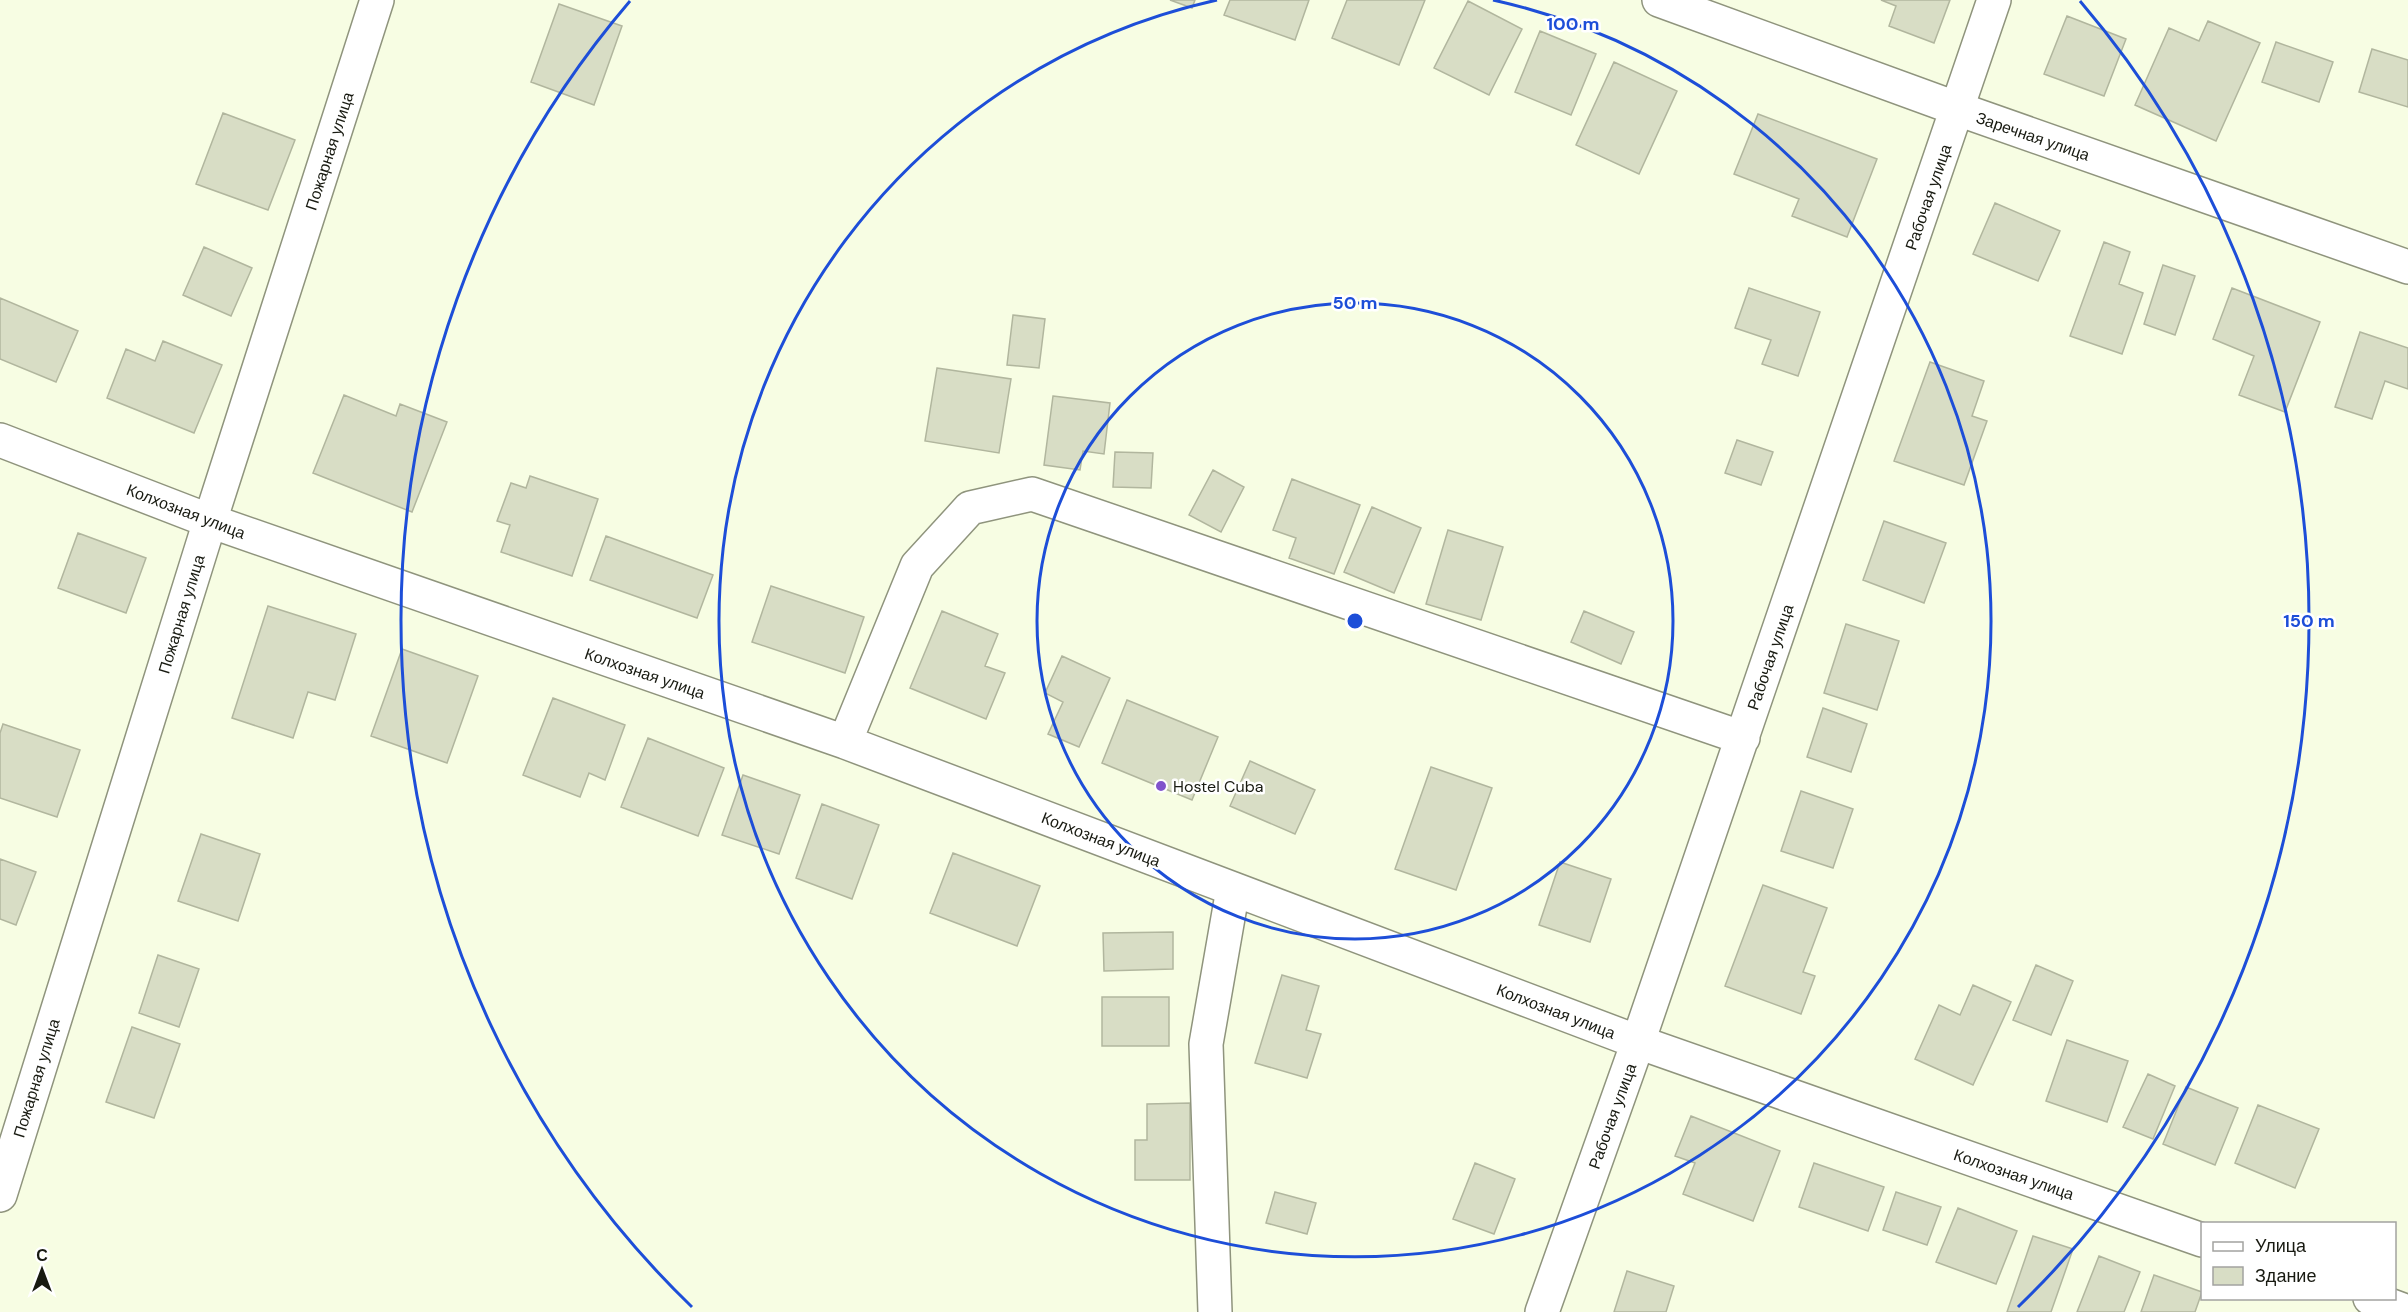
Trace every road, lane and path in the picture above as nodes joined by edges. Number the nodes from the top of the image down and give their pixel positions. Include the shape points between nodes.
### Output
1 (377, 0) edge
2 (1659, 0) edge
3 (1994, 0) edge
4 (1958, 109) junction
5 (2408, 267) edge
6 (0, 440) edge
7 (210, 521) junction
8 (1743, 738) junction
9 (845, 742) junction
10 (1233, 889) junction
11 (1638, 1042) junction
12 (0, 1195) edge
13 (2201, 1240) edge
14 (2373, 1300) edge
15 (1215, 1312) edge
16 (1542, 1312) edge
17 (2408, 1312) edge

1 - 7 street, Пожарная улица
2 - 4 street, Заречная улица
3 - 4 street, Рабочая улица
4 - 5 street, Заречная улица
4 - 8 street, Рабочая улица
6 - 7 street, Колхозная улица
7 - 9 street, Колхозная улица
7 - 12 street, Пожарная улица
8 - 9 street via 1032,494 970,508 917,566
8 - 11 street, Рабочая улица
9 - 10 street, Колхозная улица
10 - 11 street, Колхозная улица
10 - 15 street via 1206,1044
11 - 13 street, Колхозная улица
11 - 16 street, Рабочая улица
14 - 17 street

